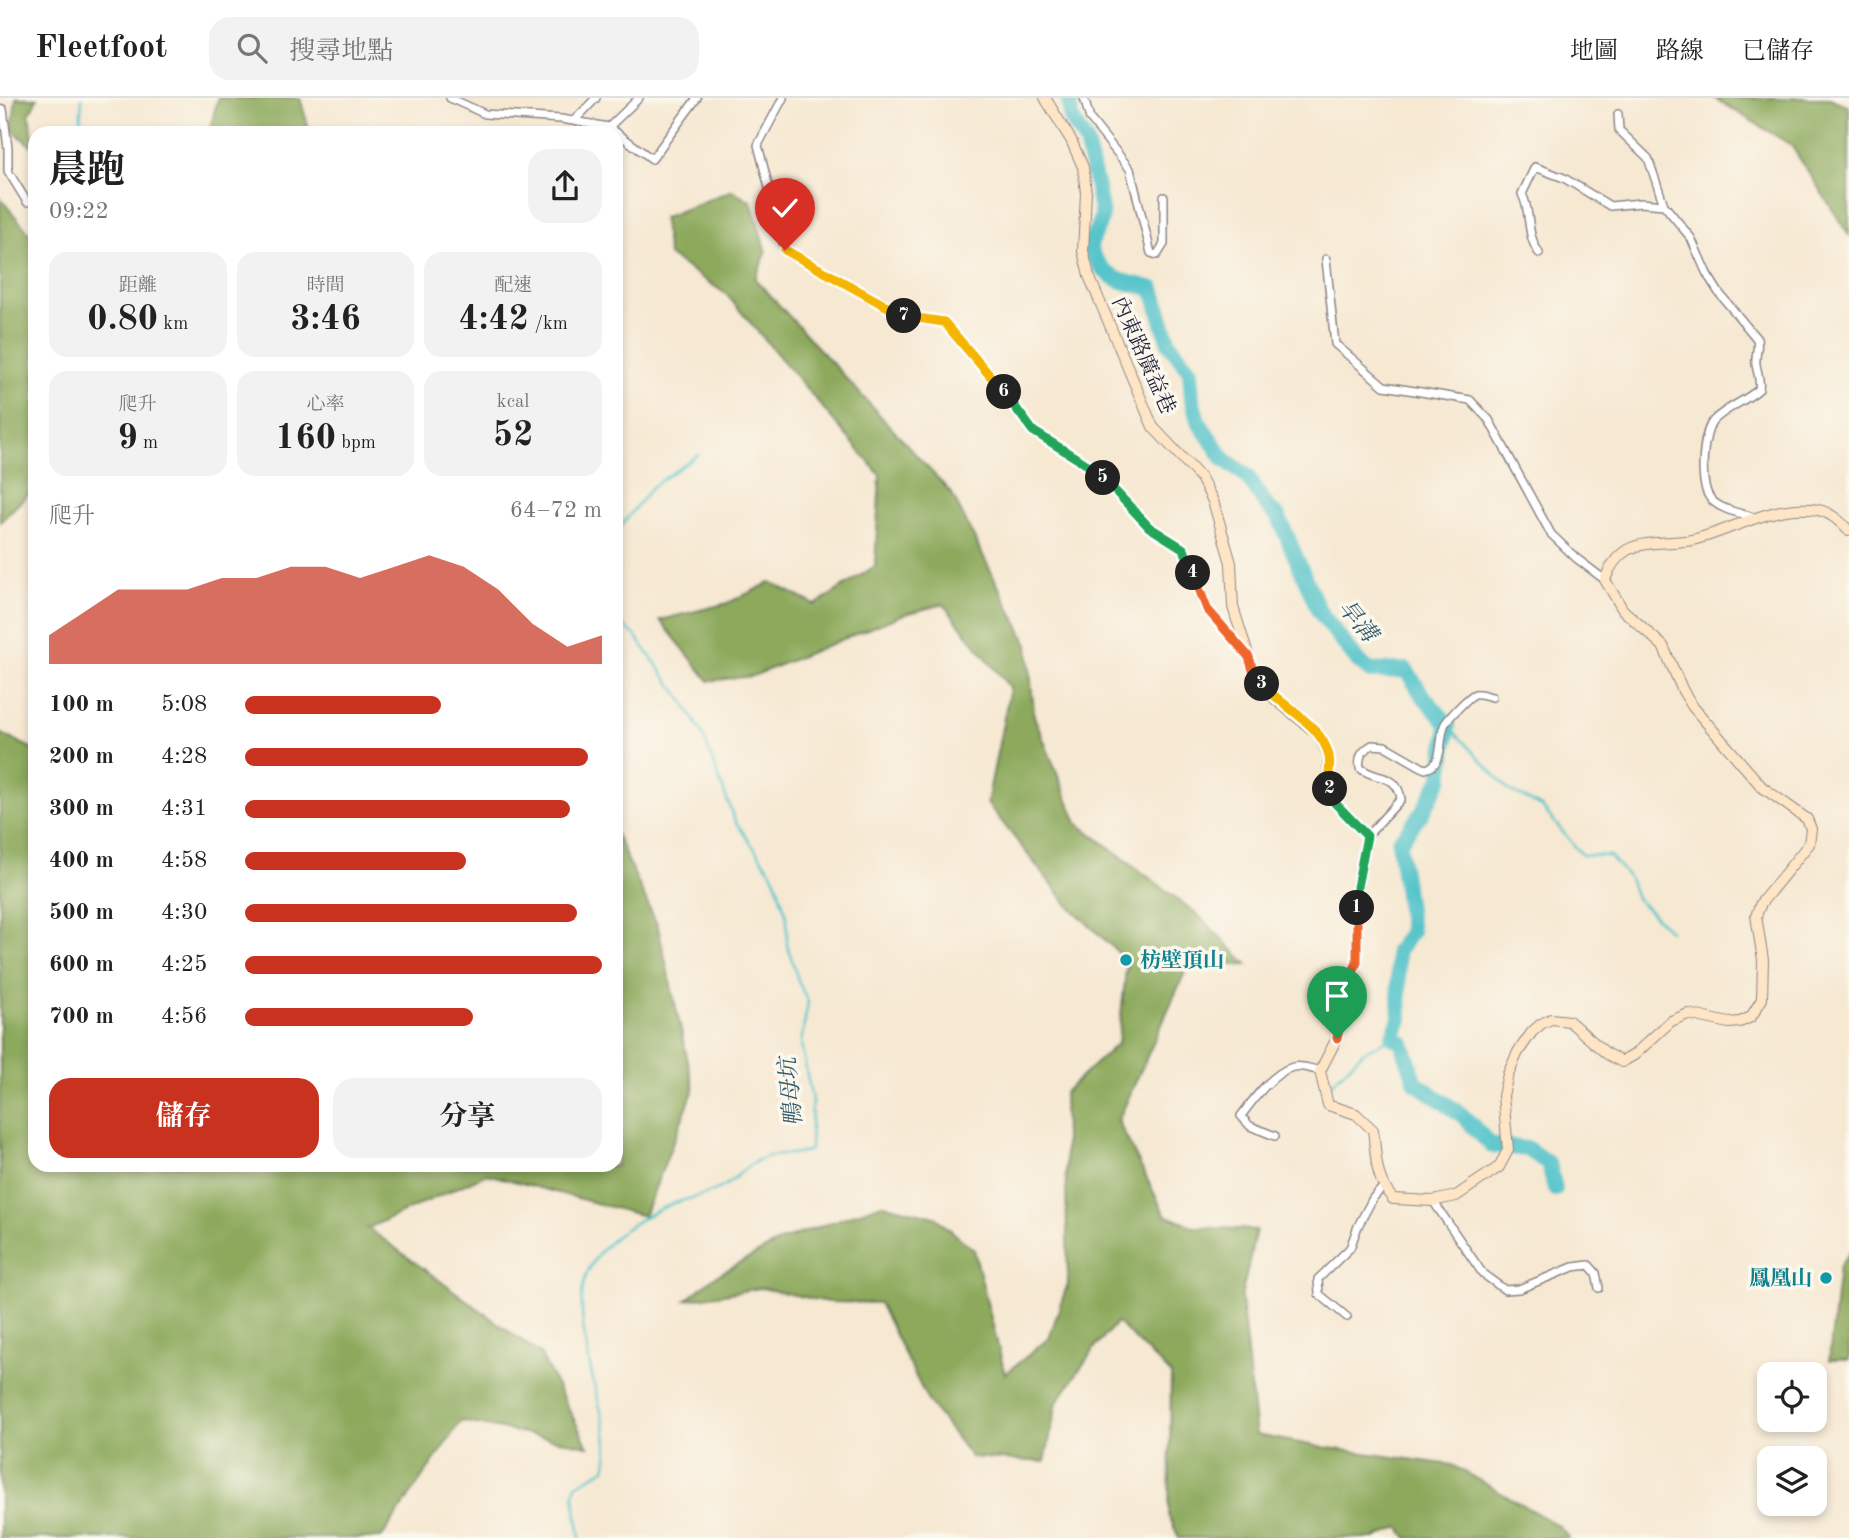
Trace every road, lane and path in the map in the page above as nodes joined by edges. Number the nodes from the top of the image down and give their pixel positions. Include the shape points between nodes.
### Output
1 (450, 98) edge
2 (596, 98) edge
3 (639, 98) edge
4 (697, 98) edge
5 (783, 98) edge
6 (1045, 98) edge
7 (1084, 98) edge
8 (0, 110) edge
9 (1619, 114) dead end
10 (574, 121) junction
11 (603, 126) edge
12 (610, 126) edge
13 (623, 137) edge
14 (1164, 197) dead end
15 (27, 202) dead end
16 (1664, 205) junction
17 (1539, 253) dead end
18 (1326, 258) dead end
19 (1755, 517) junction
20 (1849, 531) edge
21 (1605, 580) junction
22 (1249, 657) junction
23 (1492, 697) dead end
24 (1367, 836) junction
25 (1320, 1071) junction
26 (1275, 1136) dead end
27 (1383, 1187) junction
28 (1433, 1201) junction
29 (1599, 1288) dead end
30 (1347, 1317) dead end

1 - 10 street via 485,114
2 - 10 street
3 - 12 street
4 - 13 street via 652,159
5 - 22 street, 內東路廣益巷 via 758,145 785,250 907,318 944,322 1033,431 1097,471 1149,527 1184,549 1207,609
6 - 22 street, 內東路廣益巷 via 1083,167 1083,251 1088,276 1153,427 1201,478 1213,501 1231,563 1233,607
7 - 14 street via 1090,119 1130,169 1151,253 1157,255 1164,244
8 - 15 street via 8,171
9 - 16 street via 1619,130 1648,158
10 - 11 street
16 - 17 street via 1610,206 1564,178 1535,167 1522,194
16 - 19 street via 1691,238 1719,293 1759,345 1759,389 1709,427 1703,472 1708,496 1718,505
18 - 21 street via 1335,344 1384,386 1470,400 1489,420 1550,534
19 - 20 street via 1819,510
19 - 21 street via 1693,540 1628,550 1612,563
21 - 28 street via 1623,610 1662,646 1693,707 1762,787 1807,819 1811,838 1760,904 1756,925 1763,960 1762,999 1751,1017 1729,1023 1688,1014 1671,1021 1622,1062 1569,1021 1551,1019 1541,1024 1518,1052 1508,1074 1503,1096 1508,1150 1499,1167 1456,1196
22 - 24 street, 內東路廣益巷 via 1255,677 1318,735 1329,756 1328,782 1334,802
23 - 24 street via 1472,696 1446,721 1439,754 1430,769 1385,746 1372,745 1362,754 1360,768 1391,781 1401,794 1399,803
24 - 25 street via 1357,887 1357,962 1341,1003 1337,1038
25 - 26 street via 1295,1066 1287,1070 1257,1094 1241,1116 1251,1126
25 - 27 street via 1328,1105 1356,1114 1373,1130 1376,1168
27 - 28 street via 1393,1199
27 - 30 street via 1373,1198 1350,1248 1318,1279 1319,1294
28 - 29 street via 1483,1274 1505,1290 1589,1265

